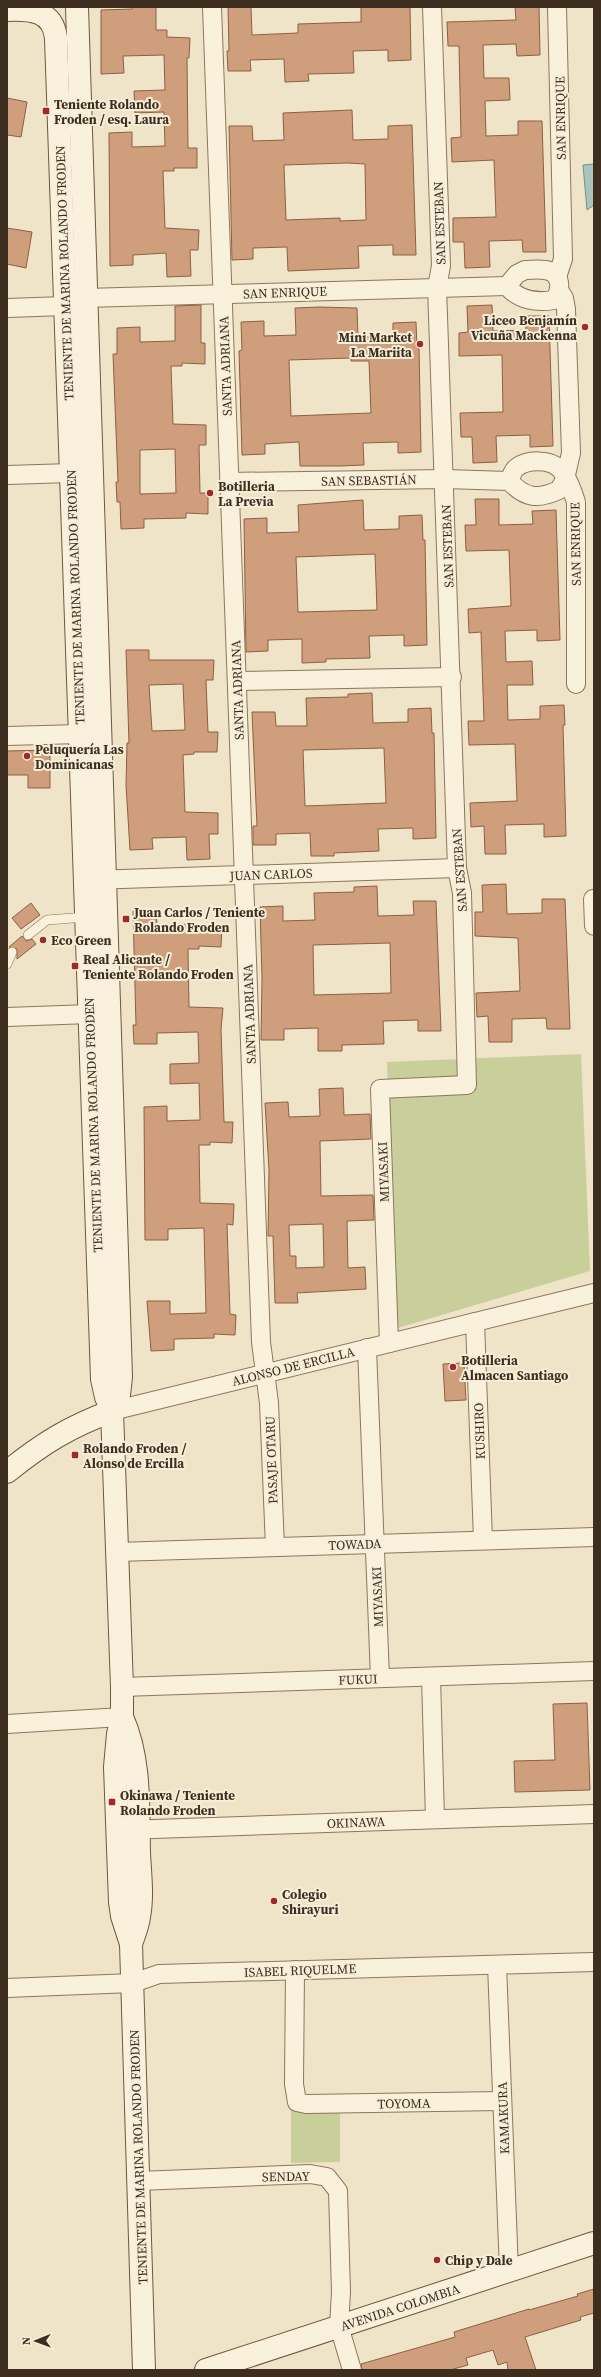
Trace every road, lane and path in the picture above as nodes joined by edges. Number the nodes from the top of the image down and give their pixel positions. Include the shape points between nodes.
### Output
1 (77, 7) edge
2 (212, 7) edge
3 (432, 7) edge
4 (557, 7) edge
5 (7, 10) edge
6 (558, 283) junction
7 (507, 286) junction
8 (437, 287) junction
9 (223, 294) junction
10 (86, 298) junction
11 (65, 306) junction
12 (7, 308) edge
13 (71, 473) junction
14 (7, 475) edge
15 (445, 478) junction
16 (565, 479) junction
17 (509, 481) junction
18 (230, 482) junction
19 (452, 676) junction
20 (237, 681) junction
21 (576, 684) dead end
22 (80, 734) junction
23 (7, 736) edge
24 (457, 868) junction
25 (244, 875) junction
26 (95, 880) junction
27 (593, 899) dead end
28 (86, 917) junction
29 (594, 926) edge
30 (28, 935) dead end
31 (12, 952) dead end
32 (7, 964) edge
33 (90, 1014) junction
34 (7, 1017) edge
35 (467, 1085) joint
36 (594, 1292) edge
37 (475, 1322) junction
38 (389, 1343) junction
39 (367, 1348) junction
40 (265, 1373) junction
41 (112, 1411) junction
42 (7, 1472) edge
43 (594, 1537) edge
44 (483, 1540) junction
45 (376, 1544) junction
46 (275, 1547) junction
47 (117, 1552) junction
48 (594, 1672) edge
49 (431, 1677) junction
50 (380, 1678) junction
51 (122, 1687) junction
52 (122, 1717) junction
53 (7, 1724) edge
54 (594, 1814) edge
55 (435, 1819) junction
56 (138, 1829) junction
57 (117, 1831) junction
58 (131, 1944) junction
59 (594, 1962) edge
60 (497, 1965) junction
61 (295, 1970) junction
62 (133, 1983) junction
63 (7, 1988) edge
64 (502, 2101) junction
65 (139, 2180) junction
66 (594, 2243) edge
67 (509, 2271) junction
68 (339, 2326) junction
69 (235, 2365) edge
70 (144, 2370) edge
71 (206, 2370) edge
72 (352, 2370) edge

1 - 10 street, TENIENTE DE MARINA ROLANDO FRODEN
2 - 9 street, SANTA ADRIANA
3 - 8 street, SAN ESTEBAN via 441,266
4 - 6 street, SAN ENRIQUE via 563,259
5 - 11 street, TENIENTE DE MARINA ROLANDO FRODEN via 26,9 40,12 50,21 56,32
6 - 7 street via 546,270 525,270 517,274
6 - 7 street via 554,300 548,301 519,298
6 - 16 street via 566,308 572,438
7 - 8 street, SAN ENRIQUE
8 - 9 street, SAN ENRIQUE
8 - 15 street, SAN ESTEBAN
9 - 10 street, SAN ENRIQUE
9 - 18 street, SANTA ADRIANA
10 - 11 street, SAN ENRIQUE
10 - 26 street, TENIENTE DE MARINA ROLANDO FRODEN
11 - 12 street, SAN ENRIQUE
11 - 13 street, TENIENTE DE MARINA ROLANDO FRODEN
13 - 14 street
13 - 22 street, TENIENTE DE MARINA ROLANDO FRODEN
15 - 17 street, SAN SEBASTIÁN
15 - 18 street, SAN SEBASTIÁN
15 - 19 street, SAN ESTEBAN
16 - 17 street via 559,490 549,495 531,497 519,492
16 - 17 street via 560,469 537,461 526,462 515,468
16 - 21 street, SAN ENRIQUE via 572,488 576,502
18 - 20 street, SANTA ADRIANA
19 - 20 street
19 - 24 street, SAN ESTEBAN
20 - 25 street, SANTA ADRIANA
22 - 23 street
22 - 26 street, TENIENTE DE MARINA ROLANDO FRODEN
24 - 25 street, JUAN CARLOS
24 - 35 street, SAN ESTEBAN via 462,893
25 - 26 street, JUAN CARLOS
25 - 40 street, SANTA ADRIANA via 260,1342
26 - 28 street, TENIENTE DE MARINA ROLANDO FRODEN
26 - 41 street, TENIENTE DE MARINA ROLANDO FRODEN via 122,1377 119,1395
27 - 29 street
28 - 30 lane via 47,920
28 - 33 street, TENIENTE DE MARINA ROLANDO FRODEN
31 - 32 lane
33 - 34 street
33 - 41 street, TENIENTE DE MARINA ROLANDO FRODEN via 102,1379
35 - 38 street, MIYASAKI via 380,1089
36 - 37 street, ALONSO DE ERCILLA
37 - 38 street, ALONSO DE ERCILLA
37 - 44 street, KUSHIRO
38 - 39 street, ALONSO DE ERCILLA
39 - 40 street, ALONSO DE ERCILLA
39 - 45 street, MIYASAKI
40 - 41 street, ALONSO DE ERCILLA
40 - 46 street, PASAJE OTARU via 269,1403
41 - 42 street, ALONSO DE ERCILLA via 53,1437
41 - 47 street, TENIENTE DE MARINA ROLANDO FRODEN
43 - 44 street, TOWADA
44 - 45 street, TOWADA
45 - 46 street, TOWADA
45 - 50 street, MIYASAKI
46 - 47 street, TOWADA
47 - 51 street, TENIENTE DE MARINA ROLANDO FRODEN
48 - 49 street, FUKUI
49 - 50 street, FUKUI
49 - 55 street
50 - 51 street, FUKUI
51 - 52 street, TENIENTE DE MARINA ROLANDO FRODEN
52 - 53 street
52 - 56 street, TENIENTE DE MARINA ROLANDO FRODEN via 133,1749
52 - 57 street, TENIENTE DE MARINA ROLANDO FRODEN via 115,1767
54 - 55 street, OKINAWA
55 - 56 street, OKINAWA
56 - 57 street, OKINAWA
56 - 58 street, TENIENTE DE MARINA ROLANDO FRODEN via 141,1903
57 - 58 street, TENIENTE DE MARINA ROLANDO FRODEN via 120,1902
58 - 62 street, TENIENTE DE MARINA ROLANDO FRODEN
59 - 60 street, ISABEL RIQUELME
60 - 61 street, ISABEL RIQUELME
60 - 64 street, KAMAKURA
61 - 62 street, ISABEL RIQUELME via 159,1974
61 - 64 street, TOYOMA via 294,2084 297,2102 306,2104
62 - 63 street, ISABEL RIQUELME
62 - 65 street, TENIENTE DE MARINA ROLANDO FRODEN
64 - 67 street, KAMAKURA
65 - 68 street, SENDAY via 310,2174 327,2178 338,2191 341,2292
65 - 70 street, TENIENTE DE MARINA ROLANDO FRODEN
66 - 67 street, AVENIDA COLOMBIA
67 - 68 street, AVENIDA COLOMBIA
68 - 69 street, AVENIDA COLOMBIA
68 - 72 street, SENDAY
69 - 71 street, AVENIDA COLOMBIA

